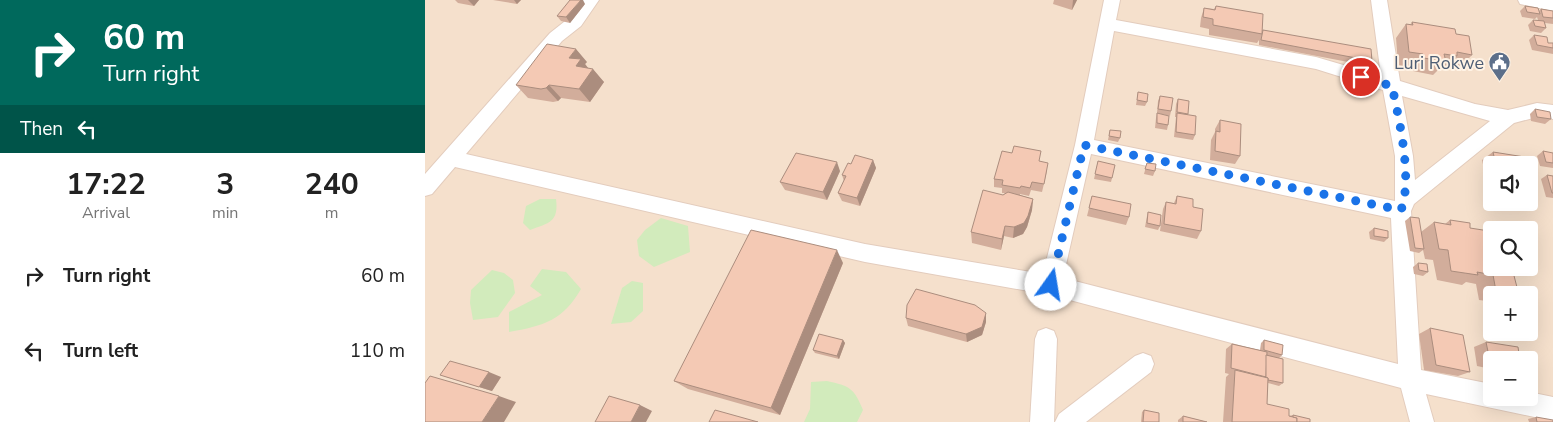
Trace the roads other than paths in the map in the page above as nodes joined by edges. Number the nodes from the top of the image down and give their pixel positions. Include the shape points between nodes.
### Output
1 (591, 0) edge
2 (1112, 0) edge
3 (1379, 0) edge
4 (1526, 0) edge
5 (1553, 5) edge
6 (1108, 24) junction
7 (1392, 86) junction
8 (1553, 112) edge
9 (1508, 117) junction
10 (1084, 145) junction
11 (451, 158) junction
12 (425, 188) edge
13 (1404, 205) junction
14 (1051, 285) junction
15 (1046, 339) dead end
16 (1143, 364) dead end
17 (1410, 380) junction
18 (1483, 394) edge
19 (1538, 406) edge
20 (1553, 409) edge
21 (1042, 422) edge
22 (1067, 422) edge
23 (1422, 422) edge

1 - 11 street via 575,22 556,37
2 - 6 street
3 - 7 street
4 - 5 street
6 - 7 street via 1315,63
6 - 10 street
7 - 9 street via 1453,105
7 - 13 street via 1404,156
8 - 9 street via 1531,111
9 - 13 street
10 - 13 street
10 - 14 street
11 - 12 street
11 - 14 street via 865,253
13 - 17 street
14 - 17 street
15 - 21 street
16 - 22 street
17 - 18 street
17 - 23 street
19 - 20 street

